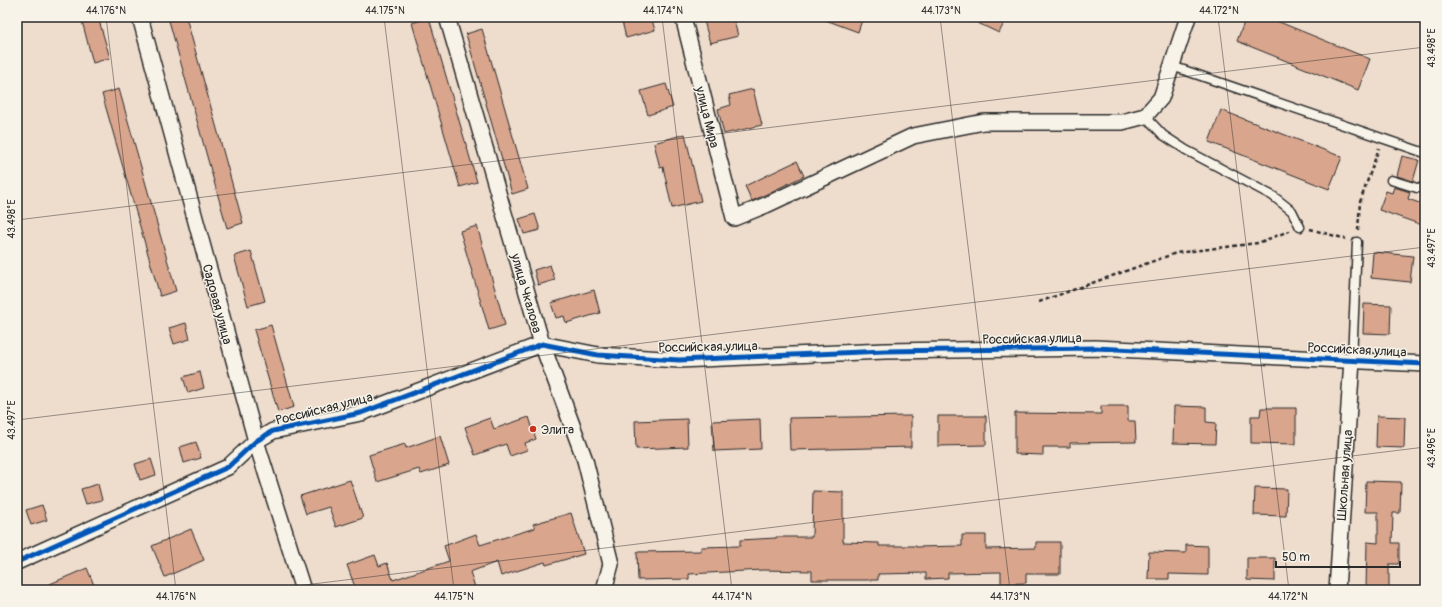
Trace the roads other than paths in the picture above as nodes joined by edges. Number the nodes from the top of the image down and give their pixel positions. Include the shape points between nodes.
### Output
1 (140, 17) edge
2 (447, 17) edge
3 (683, 17) edge
4 (1188, 17) edge
5 (1172, 66) junction
6 (1145, 116) junction
7 (1425, 153) edge
8 (1391, 180) dead end
9 (1425, 188) edge
10 (1300, 226) road end
11 (1357, 242) road end
12 (542, 344) junction
13 (1352, 360) junction
14 (1425, 364) edge
15 (256, 441) junction
16 (18, 560) edge
17 (303, 590) edge
18 (604, 590) edge
19 (1336, 590) edge

1 - 15 street, Садовая улица
2 - 12 street, улица Чкалова
3 - 6 street, улица Мира via 734,218 913,136 984,122 1122,122
4 - 5 street
5 - 6 street via 1161,98
5 - 7 lane
6 - 10 lane via 1163,135 1186,150 1273,196 1292,211
8 - 9 lane
11 - 13 lane
12 - 13 street, Российская улица via 598,355 679,360 885,350 1095,348
12 - 15 street, Российская улица via 361,413 273,431
12 - 18 street, улица Чкалова via 585,460 611,564
13 - 14 street, Российская улица
13 - 19 street, Школьная улица
15 - 16 street, Российская улица via 228,467
15 - 17 street, Садовая улица

